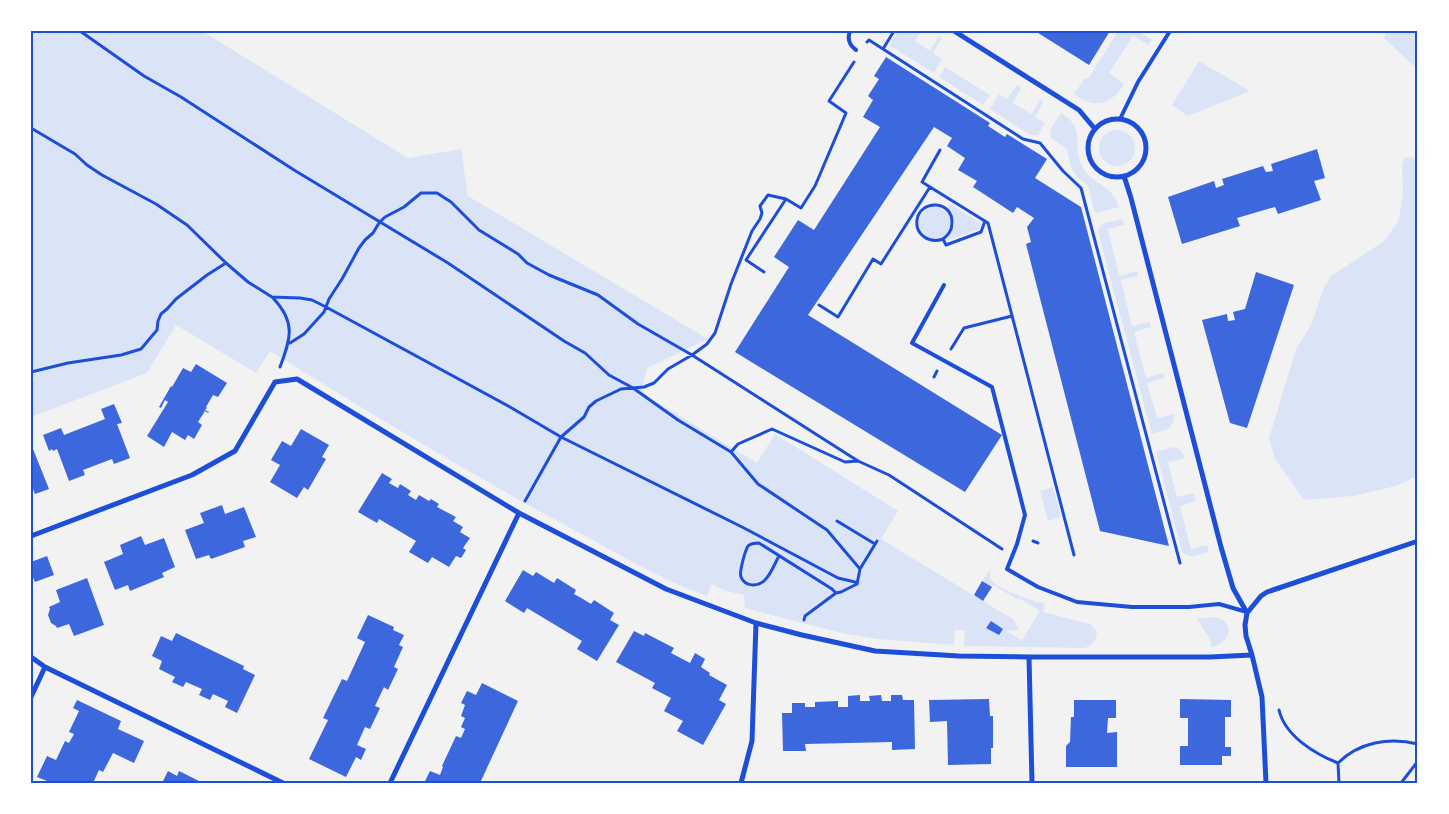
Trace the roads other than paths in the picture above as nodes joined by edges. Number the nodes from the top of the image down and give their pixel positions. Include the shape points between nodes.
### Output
1 (850, 31) edge
2 (954, 31) edge
3 (1170, 31) edge
4 (856, 50) dead end
5 (1120, 119) junction
6 (1095, 129) junction
7 (1124, 176) junction
8 (944, 285) dead end
9 (519, 513) junction
10 (31, 536) edge
11 (1418, 541) edge
12 (1247, 612) junction
13 (756, 622) junction
14 (1252, 655) junction
15 (31, 657) edge
16 (1030, 657) junction
17 (44, 667) junction
18 (31, 697) edge
19 (284, 783) edge
20 (390, 783) edge
21 (742, 783) edge
22 (1032, 783) edge
23 (1266, 783) edge

1 - 4 lane via 850,46
2 - 6 street via 1079,110
3 - 5 lane via 1138,82
5 - 6 street via 1103,122
5 - 7 street via 1138,127 1146,144 1142,163
6 - 7 street via 1088,146 1093,164 1108,175
7 - 12 street via 1221,547 1233,588
8 - 12 lane via 912,343 992,387 1025,515 1007,569 1038,587 1077,602 1132,606 1219,604
9 - 10 street via 297,379 275,382 235,450 192,475
9 - 13 street via 666,588
9 - 20 street
11 - 12 street via 1267,592
12 - 14 street via 1246,636
13 - 16 street via 875,651
13 - 21 street via 752,741
14 - 16 street
14 - 23 street via 1262,697
15 - 17 street
16 - 22 street
17 - 18 street
17 - 19 street

